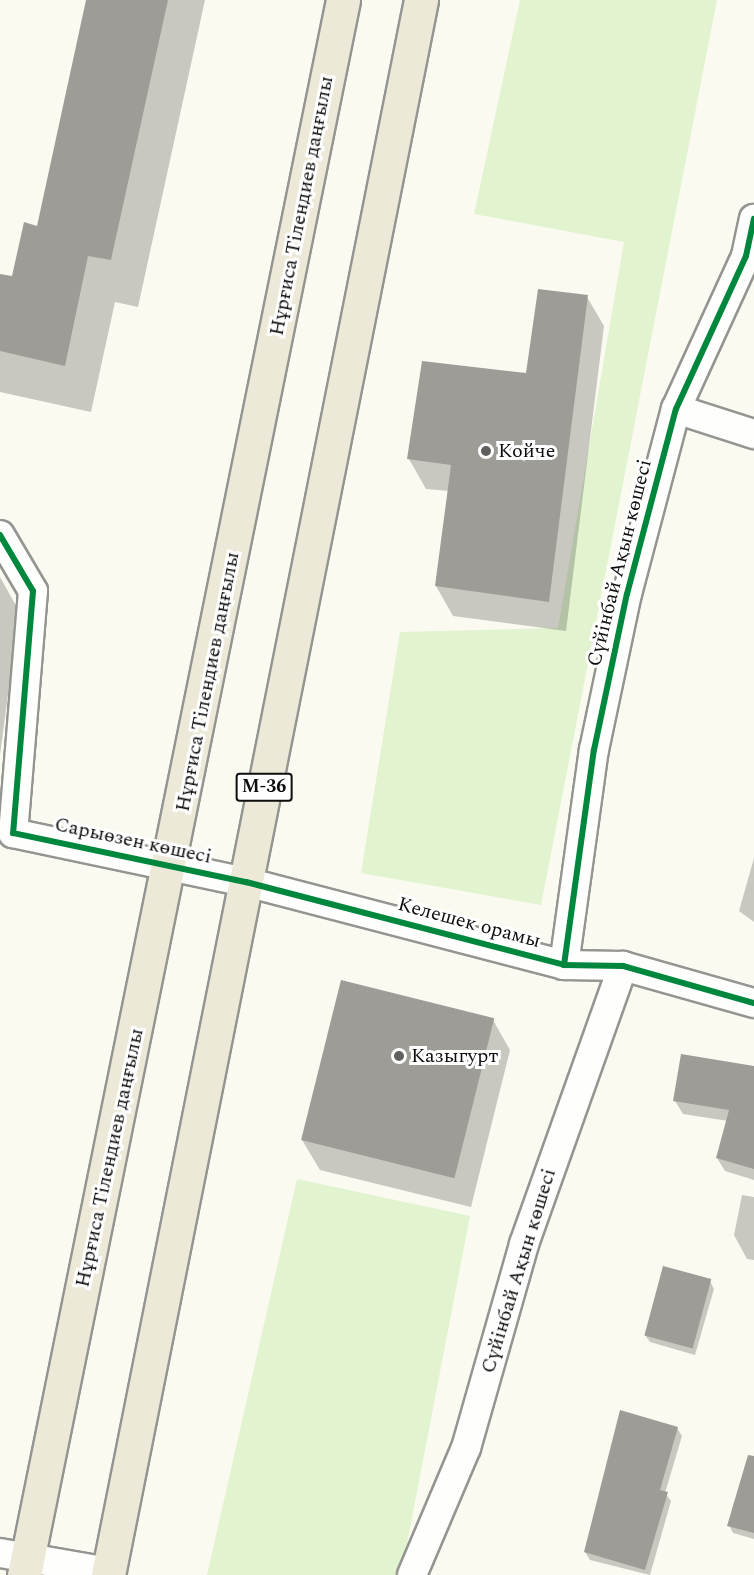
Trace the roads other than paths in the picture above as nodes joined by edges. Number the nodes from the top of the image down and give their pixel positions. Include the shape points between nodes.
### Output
1 (343, 0) edge
2 (421, 0) edge
3 (754, 219) edge
4 (676, 409) junction
5 (754, 434) edge
6 (0, 535) edge
7 (171, 867) junction
8 (246, 882) junction
9 (564, 965) junction
10 (623, 966) junction
11 (754, 1003) edge
12 (17, 1562) edge
13 (419, 1573) edge
14 (108, 1574) edge

1 - 7 main road, Нұрғиса Тілендиев даңғылы
2 - 8 main road, M-36
3 - 4 street, Сүйінбай Ақын көшесі via 746,256
4 - 5 street
4 - 9 street, Сүйінбай Ақын көшесі via 627,594 594,750
6 - 7 street, Сарыөзен көшесі via 33,591 13,833
7 - 8 street, Сарыөзен көшесі
7 - 12 main road, Нұрғиса Тілендиев даңғылы
8 - 9 street, Келешек орамы
8 - 14 main road, M-36
9 - 10 street, Келешек орамы
10 - 11 street, Келешек орамы
10 - 13 street, Сүйінбай Ақын көшесі via 524,1244 466,1448
12 - 14 street

